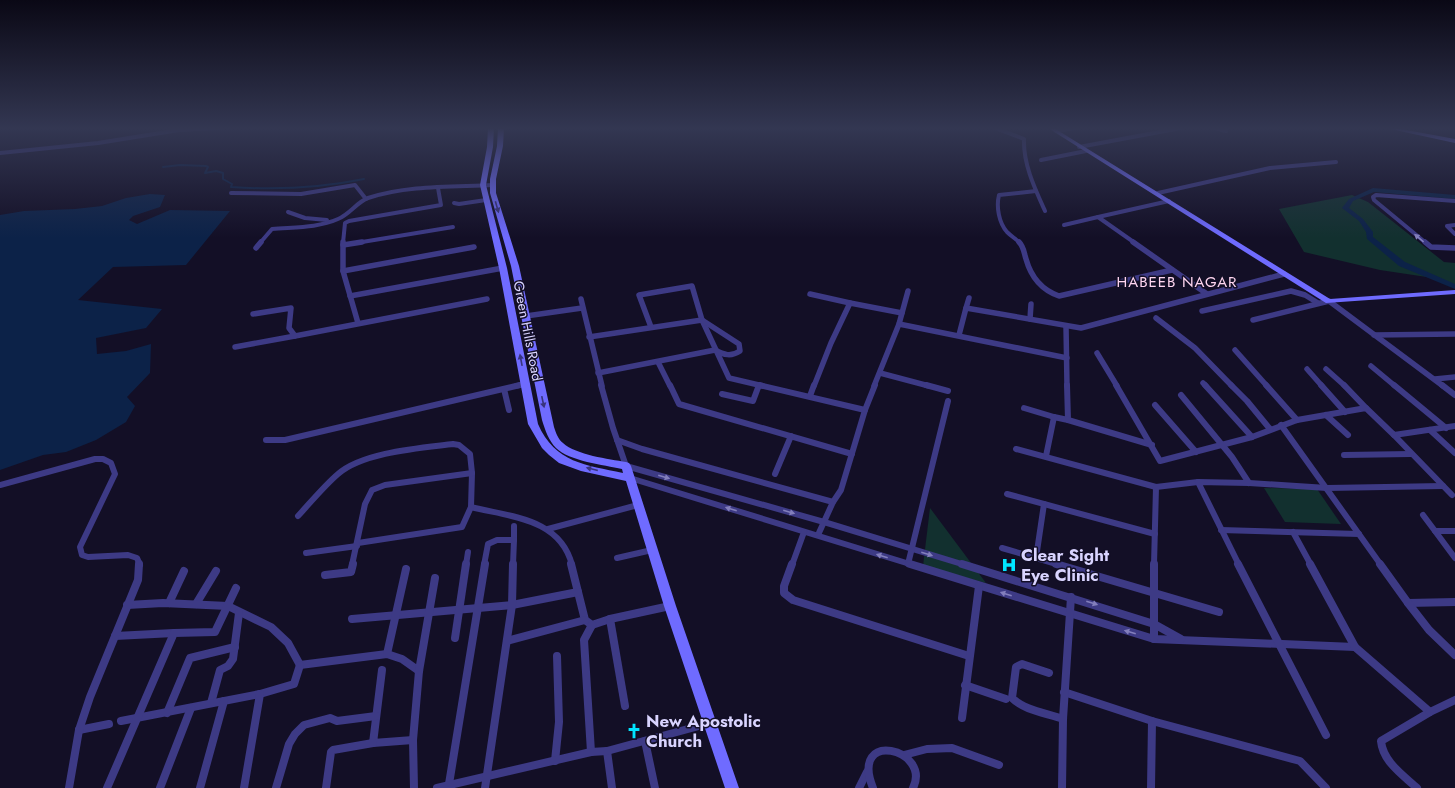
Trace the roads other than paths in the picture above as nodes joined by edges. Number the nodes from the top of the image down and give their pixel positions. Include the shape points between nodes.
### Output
1 (487, 165) edge
2 (496, 165) edge
3 (1028, 165) edge
4 (1110, 165) edge
5 (1305, 165) edge
6 (483, 185) junction
7 (493, 185) junction
8 (438, 188) junction
9 (1036, 191) junction
10 (231, 193) dead end
11 (1158, 193) junction
12 (366, 199) junction
13 (486, 200) junction
14 (1168, 201) junction
15 (1455, 201) edge
16 (454, 204) dead end
17 (1045, 211) dead end
18 (288, 212) dead end
19 (1098, 217) junction
20 (338, 219) junction
21 (1064, 225) dead end
22 (1455, 225) edge
23 (453, 227) dead end
24 (1455, 234) edge
25 (343, 245) junction
26 (474, 247) dead end
27 (256, 248) dead end
28 (1455, 248) edge
29 (503, 268) junction
30 (1172, 270) junction
31 (343, 271) junction
32 (1284, 274) junction
33 (908, 291) dead end
34 (1455, 292) edge
35 (810, 294) dead end
36 (1207, 294) junction
37 (350, 296) junction
38 (968, 298) dead end
39 (487, 299) dead end
40 (581, 299) dead end
41 (1329, 301) junction
42 (850, 303) junction
43 (1318, 303) junction
44 (1031, 304) dead end
45 (582, 308) junction
46 (966, 308) junction
47 (1202, 311) dead end
48 (253, 314) dead end
49 (902, 314) junction
50 (526, 316) junction
51 (1156, 318) dead end
52 (1030, 319) junction
53 (702, 320) junction
54 (1253, 320) dead end
55 (358, 324) junction
56 (899, 324) junction
57 (1066, 326) junction
58 (651, 327) junction
59 (1455, 334) edge
60 (959, 335) junction
61 (1374, 335) junction
62 (295, 336) junction
63 (589, 337) junction
64 (235, 347) dead end
65 (715, 350) junction
66 (1235, 350) dead end
67 (1097, 354) dead end
68 (1067, 358) junction
69 (658, 362) junction
70 (1370, 366) dead end
71 (1307, 369) dead end
72 (1326, 369) dead end
73 (598, 373) junction
74 (880, 373) junction
75 (1455, 377) edge
76 (1435, 380) junction
77 (1203, 383) dead end
78 (525, 384) junction
79 (746, 384) dead end
80 (759, 386) junction
81 (504, 389) junction
82 (948, 391) dead end
83 (722, 394) dead end
84 (1181, 395) dead end
85 (1455, 395) edge
86 (810, 396) junction
87 (948, 401) dead end
88 (1155, 404) dead end
89 (1024, 408) dead end
90 (1366, 408) junction
91 (509, 410) dead end
92 (865, 410) junction
93 (1345, 412) junction
94 (1326, 415) junction
95 (1054, 417) junction
96 (1068, 420) junction
97 (1297, 420) junction
98 (1281, 425) junction
99 (1455, 426) edge
100 (1446, 428) junction
101 (1270, 429) junction
102 (1430, 430) junction
103 (1348, 435) dead end
104 (1394, 435) junction
105 (791, 436) junction
106 (1252, 437) junction
107 (266, 440) dead end
108 (617, 440) junction
109 (1152, 444) junction
110 (1222, 444) junction
111 (1016, 449) dead end
112 (1196, 452) junction
113 (1455, 453) edge
114 (852, 454) junction
115 (1411, 454) junction
116 (1344, 455) dead end
117 (1046, 456) junction
118 (626, 466) junction
119 (472, 472) junction
120 (774, 474) dead end
121 (630, 478) junction
122 (1198, 482) junction
123 (1249, 482) junction
124 (0, 485) edge
125 (1443, 486) junction
126 (1156, 487) junction
127 (1327, 488) junction
128 (1007, 494) dead end
129 (1452, 495) dead end
130 (833, 502) junction
131 (1044, 504) junction
132 (638, 505) junction
133 (471, 507) junction
134 (1423, 515) dead end
135 (298, 516) dead end
136 (514, 522) junction
137 (824, 522) junction
138 (548, 529) junction
139 (1221, 530) junction
140 (1435, 531) junction
141 (1455, 531) edge
142 (804, 532) junction
143 (1293, 532) junction
144 (1155, 534) junction
145 (1359, 534) junction
146 (818, 535) junction
147 (514, 540) junction
148 (358, 544) junction
149 (1002, 548) dead end
150 (652, 550) junction
151 (912, 550) junction
152 (468, 552) dead end
153 (306, 553) dead end
154 (617, 558) dead end
155 (1036, 558) junction
156 (1455, 558) edge
157 (908, 564) junction
158 (406, 569) dead end
159 (184, 571) dead end
160 (216, 571) dead end
161 (325, 576) dead end
162 (435, 578) dead end
163 (979, 586) junction
164 (236, 588) dead end
165 (578, 592) junction
166 (1153, 592) junction
167 (1071, 597) junction
168 (1455, 602) edge
169 (169, 603) junction
170 (1408, 603) junction
171 (196, 604) junction
172 (127, 605) junction
173 (512, 605) junction
174 (228, 606) junction
175 (670, 606) junction
176 (477, 608) junction
177 (459, 610) junction
178 (429, 612) junction
179 (1219, 612) dead end
180 (240, 613) junction
181 (1070, 614) junction
182 (395, 615) junction
183 (352, 619) dead end
184 (610, 619) junction
185 (588, 622) junction
186 (1154, 624) junction
187 (174, 633) junction
188 (115, 636) junction
189 (455, 638) dead end
190 (1154, 639) junction
191 (507, 640) junction
192 (1182, 640) junction
193 (1281, 645) junction
194 (235, 647) junction
195 (1355, 647) junction
196 (387, 654) junction
197 (1455, 655) edge
198 (557, 656) dead end
199 (969, 656) junction
200 (300, 665) junction
201 (382, 670) dead end
202 (419, 671) junction
203 (1049, 674) dead end
204 (965, 685) junction
205 (1064, 692) junction
206 (260, 694) junction
207 (1006, 699) dead end
208 (1455, 700) edge
209 (224, 701) junction
210 (211, 703) junction
211 (625, 706) dead end
212 (192, 708) junction
213 (1430, 712) junction
214 (167, 713) junction
215 (376, 716) junction
216 (138, 718) junction
217 (962, 718) dead end
218 (1063, 719) junction
219 (1152, 721) junction
220 (121, 722) dead end
221 (710, 723) junction
222 (109, 724) dead end
223 (79, 730) junction
224 (1326, 735) dead end
225 (413, 740) junction
226 (645, 741) junction
227 (373, 743) junction
228 (607, 751) junction
229 (591, 752) junction
230 (904, 755) junction
231 (555, 761) junction
232 (999, 765) dead end
233 (867, 772) junction
234 (487, 776) junction
235 (449, 784) junction
236 (69, 788) edge
237 (107, 788) edge
238 (160, 788) edge
239 (200, 788) edge
240 (244, 788) edge
241 (276, 788) edge
242 (326, 788) edge
243 (414, 788) edge
244 (437, 788) edge
245 (485, 788) edge
246 (612, 788) edge
247 (655, 788) edge
248 (732, 788) edge
249 (859, 788) edge
250 (873, 788) edge
251 (914, 788) edge
252 (1062, 788) edge
253 (1150, 788) edge
254 (1326, 788) edge
255 (1417, 788) edge

1 - 6 street, Green Hills Road
2 - 7 street, Green Hills Road
3 - 9 street
4 - 11 street
5 - 11 street via 1270,168
6 - 7 street
6 - 8 street
6 - 13 street, Green Hills Road
7 -> 50 street, Green Hills Road
8 - 12 street
8 - 25 street via 441,205 350,218 345,223
9 - 17 street
9 - 30 street via 999,195 997,199 1005,230 1020,242 1034,281 1048,292 1059,296
10 - 12 street via 301,194 355,185
11 - 14 street
12 - 20 street
13 - 16 street
13 - 29 street, Green Hills Road
14 - 19 street
14 - 32 street
28 -> 15 street via 1431,247 1374,200 1373,196
18 - 20 street via 305,218
19 - 21 street
19 - 30 street
20 - 27 street via 319,224 272,229
22 - 24 street via 1447,226
23 - 25 street
25 - 31 street
26 - 31 street
29 - 37 street
78 -> 29 street, Green Hills Road
30 - 36 street
31 - 37 street
32 - 36 street
32 - 41 street
33 - 49 street
34 - 41 street
35 - 42 street
36 - 57 street via 1081,328
37 - 55 street
38 - 46 street
39 - 55 street
40 - 45 street
41 - 43 street
41 - 61 street
42 - 49 street
42 - 86 street via 830,343
43 - 47 street via 1305,295 1291,291
43 - 54 street
44 - 52 street
45 - 50 street
45 - 63 street
46 - 52 street
46 - 60 street
48 - 62 street via 291,308 289,328
49 - 56 street
50 -> 118 street, Green Hills Road via 546,420 552,434 561,446 570,452
51 - 101 street via 1195,348 1247,401
52 - 57 street
53 - 58 street
53 - 58 street via 692,286 639,295
53 - 65 street
53 - 65 street via 739,344 740,351 727,356
55 - 62 street
56 - 60 street
56 - 74 street
57 - 68 street
58 - 63 street
59 - 61 street
60 - 68 street
61 - 76 street
62 - 64 street
63 - 73 street
65 - 69 street
65 - 80 street via 729,378
66 - 97 street
67 - 109 street
68 - 96 street
69 - 73 street
69 - 105 street via 679,404
70 - 100 street
71 - 93 street
72 - 90 street
73 - 108 street
74 - 82 street
74 - 92 street
75 - 76 street
76 - 85 street
77 - 106 street
78 - 81 street
121 -> 78 street, Green Hills Road via 568,463 556,457 538,436
79 - 80 street
80 - 83 street via 751,401
80 - 86 street
81 - 91 street
81 - 107 street via 285,440
84 - 110 street
86 - 92 street
87 - 151 street
88 - 112 street
89 - 95 street
90 - 93 street
90 - 104 street
92 - 114 street
93 - 94 street
94 - 97 street
94 - 103 street
95 - 96 street
95 - 117 street
96 - 109 street
97 - 98 street
98 - 101 street
98 - 127 street
99 - 100 street
100 - 102 street
101 - 106 street
102 - 104 street
102 - 113 street
104 - 115 street
105 - 114 street
105 - 120 street
106 - 110 street
108 - 118 street
108 - 130 street
109 - 112 street via 1160,461
110 - 112 street
110 - 123 street
111 - 117 street
114 - 130 street via 841,490
115 - 116 street
115 - 125 street
117 - 126 street
118 - 121 street
118 -> 137 street
119 - 133 street
119 - 135 street via 470,454 459,445 453,444 368,458 339,473
119 - 148 street via 385,485 372,490 365,504
121 - 132 street
142 -> 121 street
122 - 123 street
122 - 126 street
122 - 139 street
123 - 127 street
124 - 172 street via 95,459 111,463 115,474 80,547 80,552 88,557 128,555 137,558 140,572
125 - 127 street
125 - 129 street
126 - 144 street
127 - 145 street
128 - 131 street
130 - 137 street
131 - 144 street
131 - 155 street
132 - 138 street
132 - 150 street
133 - 136 street
133 - 148 street via 462,527
134 - 140 street
136 - 138 street via 533,522
136 - 147 street
137 - 146 street
137 - 151 street
138 - 165 street via 569,554
139 - 143 street
139 - 193 street
140 - 141 street
140 - 156 street
142 - 146 street
142 - 199 street via 784,586 784,593 793,600
143 - 145 street
143 - 195 street
144 - 166 street
145 - 170 street
157 -> 146 street
147 - 173 street
147 - 176 street via 497,540 488,544
148 - 153 street
148 - 161 street via 351,572
149 - 155 street
150 - 154 street
150 - 175 street
151 - 157 street
151 -> 167 street
152 - 177 street
155 - 166 street
157 - 163 street
158 - 182 street
159 - 169 street
160 - 171 street
162 - 178 street
181 -> 163 street
163 - 199 street
164 - 174 street
165 - 173 street
165 - 185 street
166 - 179 street
166 - 186 street
167 - 181 street
167 -> 186 street
168 - 170 street
169 - 171 street
169 - 172 street
170 - 197 street via 1429,630
171 - 174 street
172 - 188 street
173 - 176 street
173 - 191 street
174 - 180 street
174 - 187 street via 215,632
175 - 184 street
175 - 221 street
176 - 177 street
176 - 235 street
177 - 178 street
177 - 189 street
178 - 182 street
178 - 202 street
180 - 194 street
180 - 200 street via 255,618 282,635
190 -> 181 street
181 - 205 street
182 - 183 street
182 - 196 street
184 - 185 street
184 - 211 street
185 - 191 street
185 - 229 street via 584,640
186 - 190 street
186 - 192 street
187 - 188 street
187 - 216 street
188 - 223 street
190 - 192 street
191 - 234 street
192 - 193 street
193 - 195 street
193 - 224 street
194 - 210 street via 232,662 220,670
194 - 214 street via 190,658
195 - 213 street
196 - 200 street
196 - 202 street via 402,659
198 - 231 street via 559,712
199 - 204 street
200 - 206 street via 294,684
201 - 215 street
202 - 225 street
203 - 218 street via 1022,664 1018,665 1012,698 1021,705
204 - 207 street
204 - 217 street
205 - 218 street
205 - 219 street
206 - 209 street
206 - 240 street
208 - 213 street
209 - 210 street
209 - 239 street
210 - 212 street
212 - 214 street
212 - 238 street
213 - 255 street via 1381,741 1380,747 1384,756
214 - 216 street
215 - 227 street
215 - 241 street via 337,721 330,718 304,724 289,744
216 - 220 street
216 - 237 street
218 - 252 street
219 - 253 street
219 - 254 street via 1300,761
221 - 226 street
221 - 248 street
222 - 223 street
223 - 236 street
225 - 227 street
225 - 243 street
226 - 228 street
226 - 247 street
227 - 242 street via 333,750
228 - 229 street
228 - 246 street
229 - 231 street
230 - 232 street via 927,749 952,748
230 - 233 street via 889,749 875,753 867,765
230 - 251 street via 915,769
231 - 234 street
233 - 249 street
233 - 250 street
234 - 235 street
234 - 245 street
235 - 244 street

